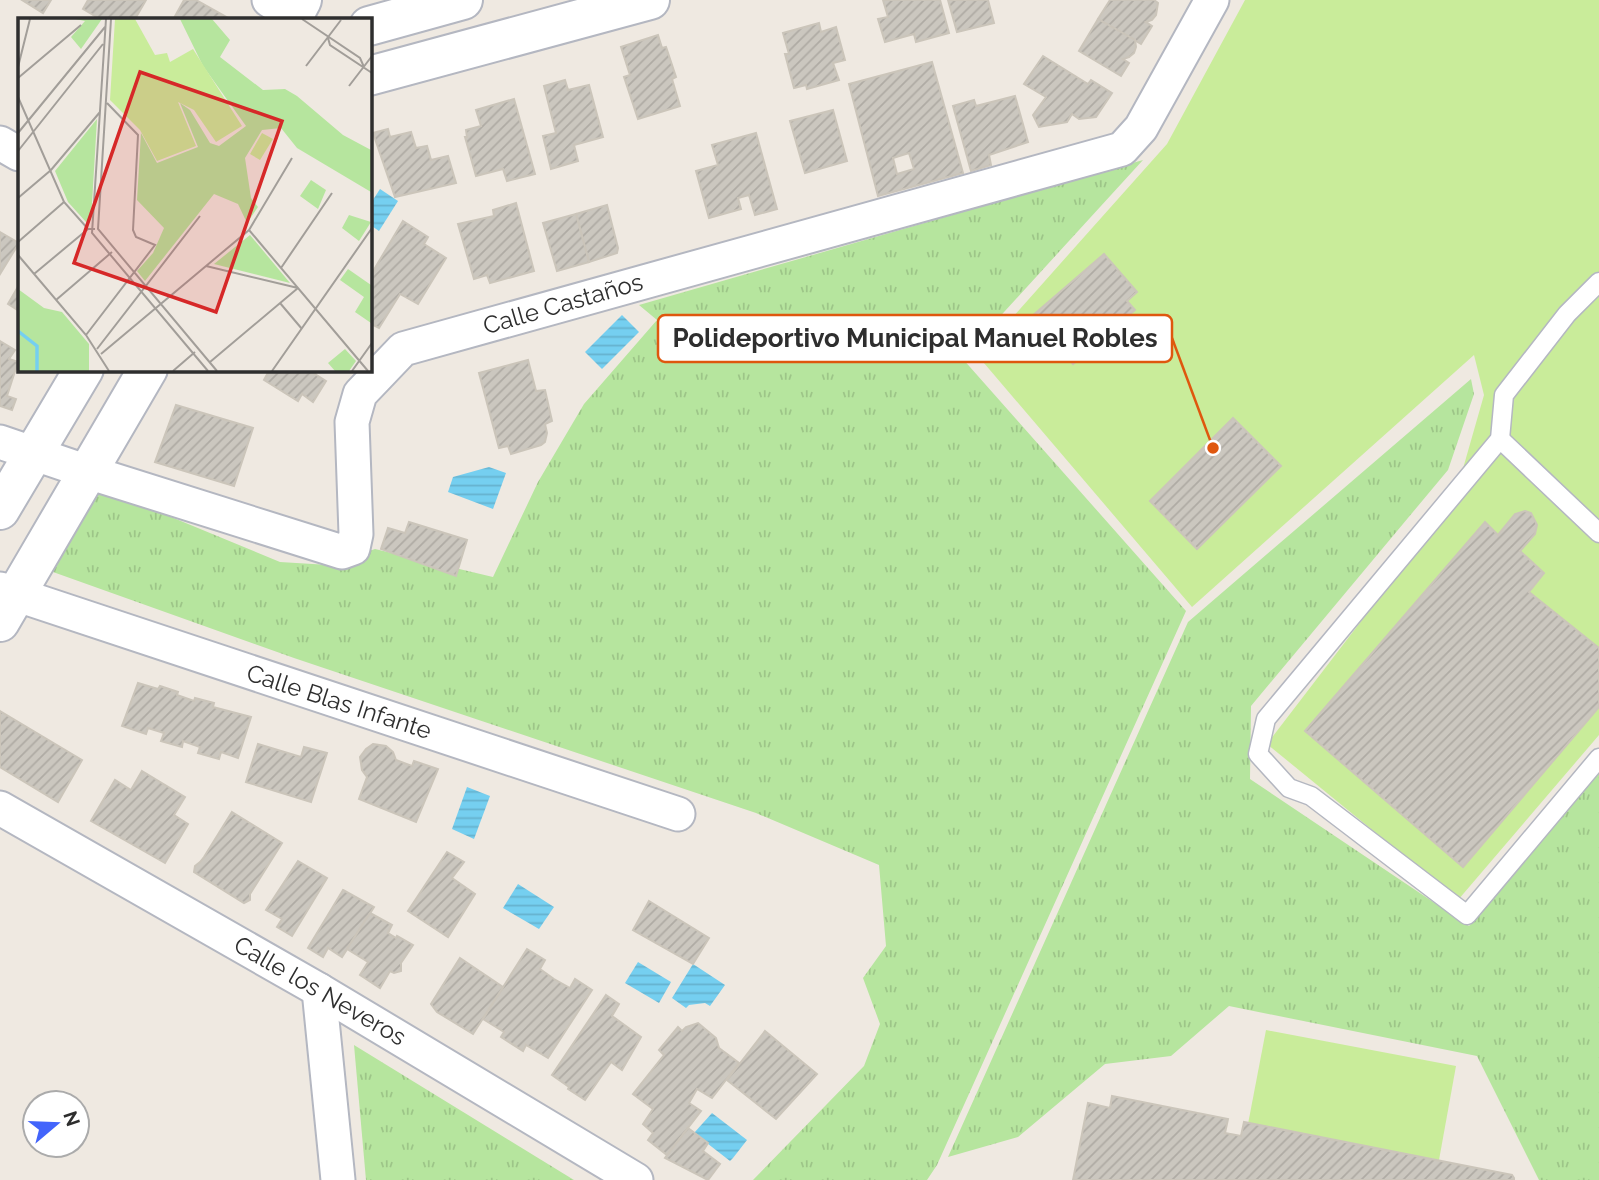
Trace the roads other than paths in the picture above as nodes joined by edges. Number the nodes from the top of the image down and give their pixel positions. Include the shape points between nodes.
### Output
1 (463, 0) edge
2 (650, 0) edge
3 (1212, 0) edge
4 (371, 25) edge
5 (371, 75) edge
6 (0, 143) edge
7 (18, 153) edge
8 (1599, 282) edge
9 (82, 371) edge
10 (147, 371) edge
11 (1500, 439) junction
12 (17, 448) edge
13 (88, 472) junction
14 (0, 510) edge
15 (1599, 533) edge
16 (5, 602) edge
17 (1599, 758) edge
18 (0, 808) edge
19 (678, 814) dead end
20 (319, 990) junction
21 (338, 1180) edge
22 (636, 1180) edge

1 - 4 street
2 - 5 street
3 - 13 street, Calle Castaños via 1142,128 1122,149 404,349 360,394 352,422 353,548 342,552
6 - 7 street
8 - 11 lane via 1567,314 1504,396
9 - 12 street
10 - 13 street
11 - 15 lane
11 - 17 lane via 1265,719 1258,754 1289,788 1311,796 1468,915
12 - 13 street, Calle Castaños
12 - 14 street
13 - 16 street
16 - 19 street, Calle Blas Infante
18 - 20 street, Calle los Neveros
20 - 21 street
20 - 22 street, Calle los Neveros

